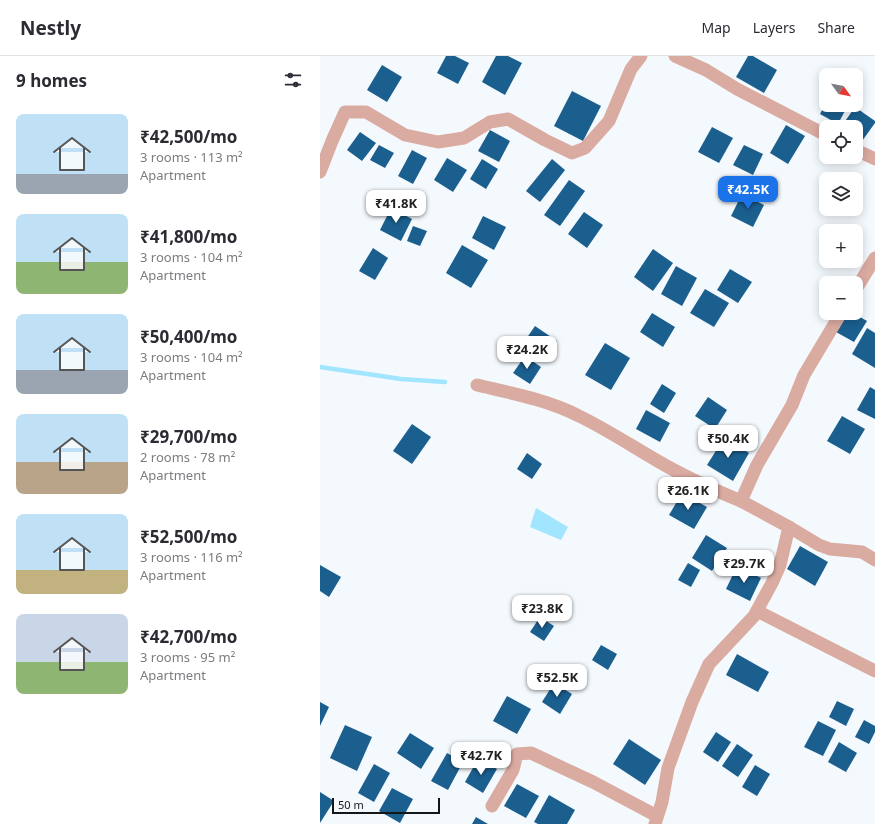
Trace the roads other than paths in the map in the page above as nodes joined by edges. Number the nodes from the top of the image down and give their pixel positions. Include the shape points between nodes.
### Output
1 (641, 56) edge
2 (674, 56) edge
3 (819, 130) edge
4 (863, 153) edge
5 (875, 159) edge
6 (320, 172) edge
7 (875, 258) edge
8 (863, 278) edge
9 (836, 320) edge
10 (477, 385) dead end
11 (741, 501) junction
12 (789, 527) junction
13 (875, 560) edge
14 (757, 611) junction
15 (875, 671) edge
16 (492, 806) dead end
17 (656, 820) edge

1 - 6 street via 631,69 609,121 585,148 572,153 508,119 490,122 464,138 438,142 405,135 366,112 345,112
2 - 3 street via 706,70 737,89
4 - 5 street
7 - 8 street
9 - 11 street via 804,375 792,405 757,465
10 - 11 street via 545,403 578,415 656,460
11 - 12 street
12 - 13 street via 819,545 830,549 862,552
12 - 14 street via 780,565
14 - 15 street
14 - 17 street via 709,664 668,768
16 - 17 street via 513,770 518,754 531,753 593,782

